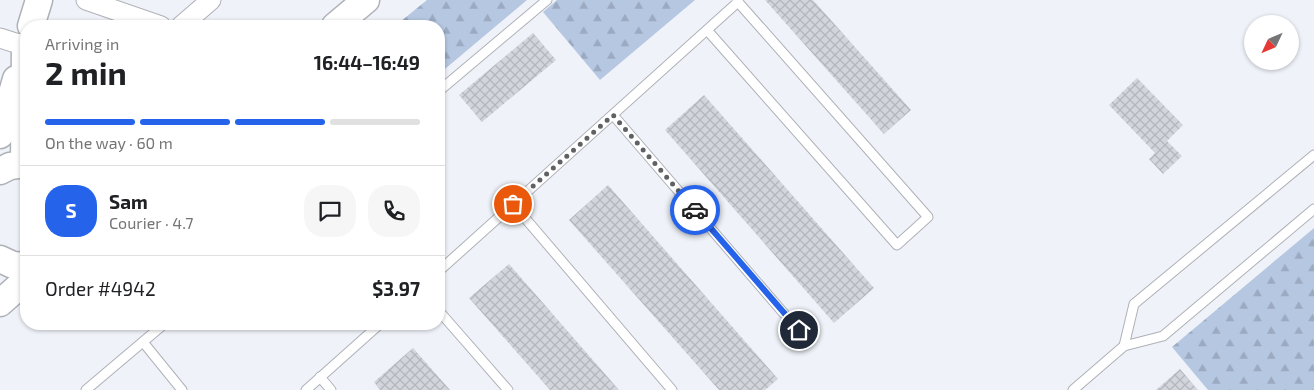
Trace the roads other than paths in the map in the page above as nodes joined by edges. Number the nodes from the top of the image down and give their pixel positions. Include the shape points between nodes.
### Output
1 (39, 0) edge
2 (86, 0) edge
3 (211, 0) edge
4 (366, 0) edge
5 (547, 0) edge
6 (738, 1) edge
7 (33, 20) edge
8 (144, 20) edge
9 (188, 20) edge
10 (342, 20) edge
11 (707, 30) junction
12 (0, 38) edge
13 (20, 38) edge
14 (20, 66) edge
15 (445, 86) edge
16 (613, 115) junction
17 (20, 131) edge
18 (0, 135) edge
19 (1314, 154) edge
20 (17, 166) edge
21 (513, 204) junction
22 (1314, 209) edge
23 (0, 259) edge
24 (20, 266) edge
25 (445, 266) edge
26 (20, 285) edge
27 (0, 302) edge
28 (445, 318) edge
29 (157, 330) edge
30 (373, 330) edge
31 (799, 330) dead end
32 (143, 342) junction
33 (1124, 346) junction
34 (320, 377) junction
35 (86, 390) edge
36 (182, 390) edge
37 (306, 390) edge
38 (331, 390) edge
39 (508, 390) edge
40 (672, 390) edge
41 (1073, 390) edge

1 - 7 street
2 - 8 street
3 - 9 street
4 - 10 street
5 - 15 lane
6 - 11 lane
6 - 11 lane via 928,217 897,245
11 - 16 lane
12 - 13 street
14 - 18 street
16 - 21 lane
16 - 31 lane
17 - 20 street
19 - 33 lane via 1134,304
21 - 25 lane
21 - 40 lane
22 - 33 lane via 1163,336
23 - 24 street
26 - 27 street
28 - 39 lane
29 - 32 lane
30 - 34 lane
32 - 35 lane
32 - 36 lane
33 - 41 lane
34 - 37 lane
34 - 38 lane

